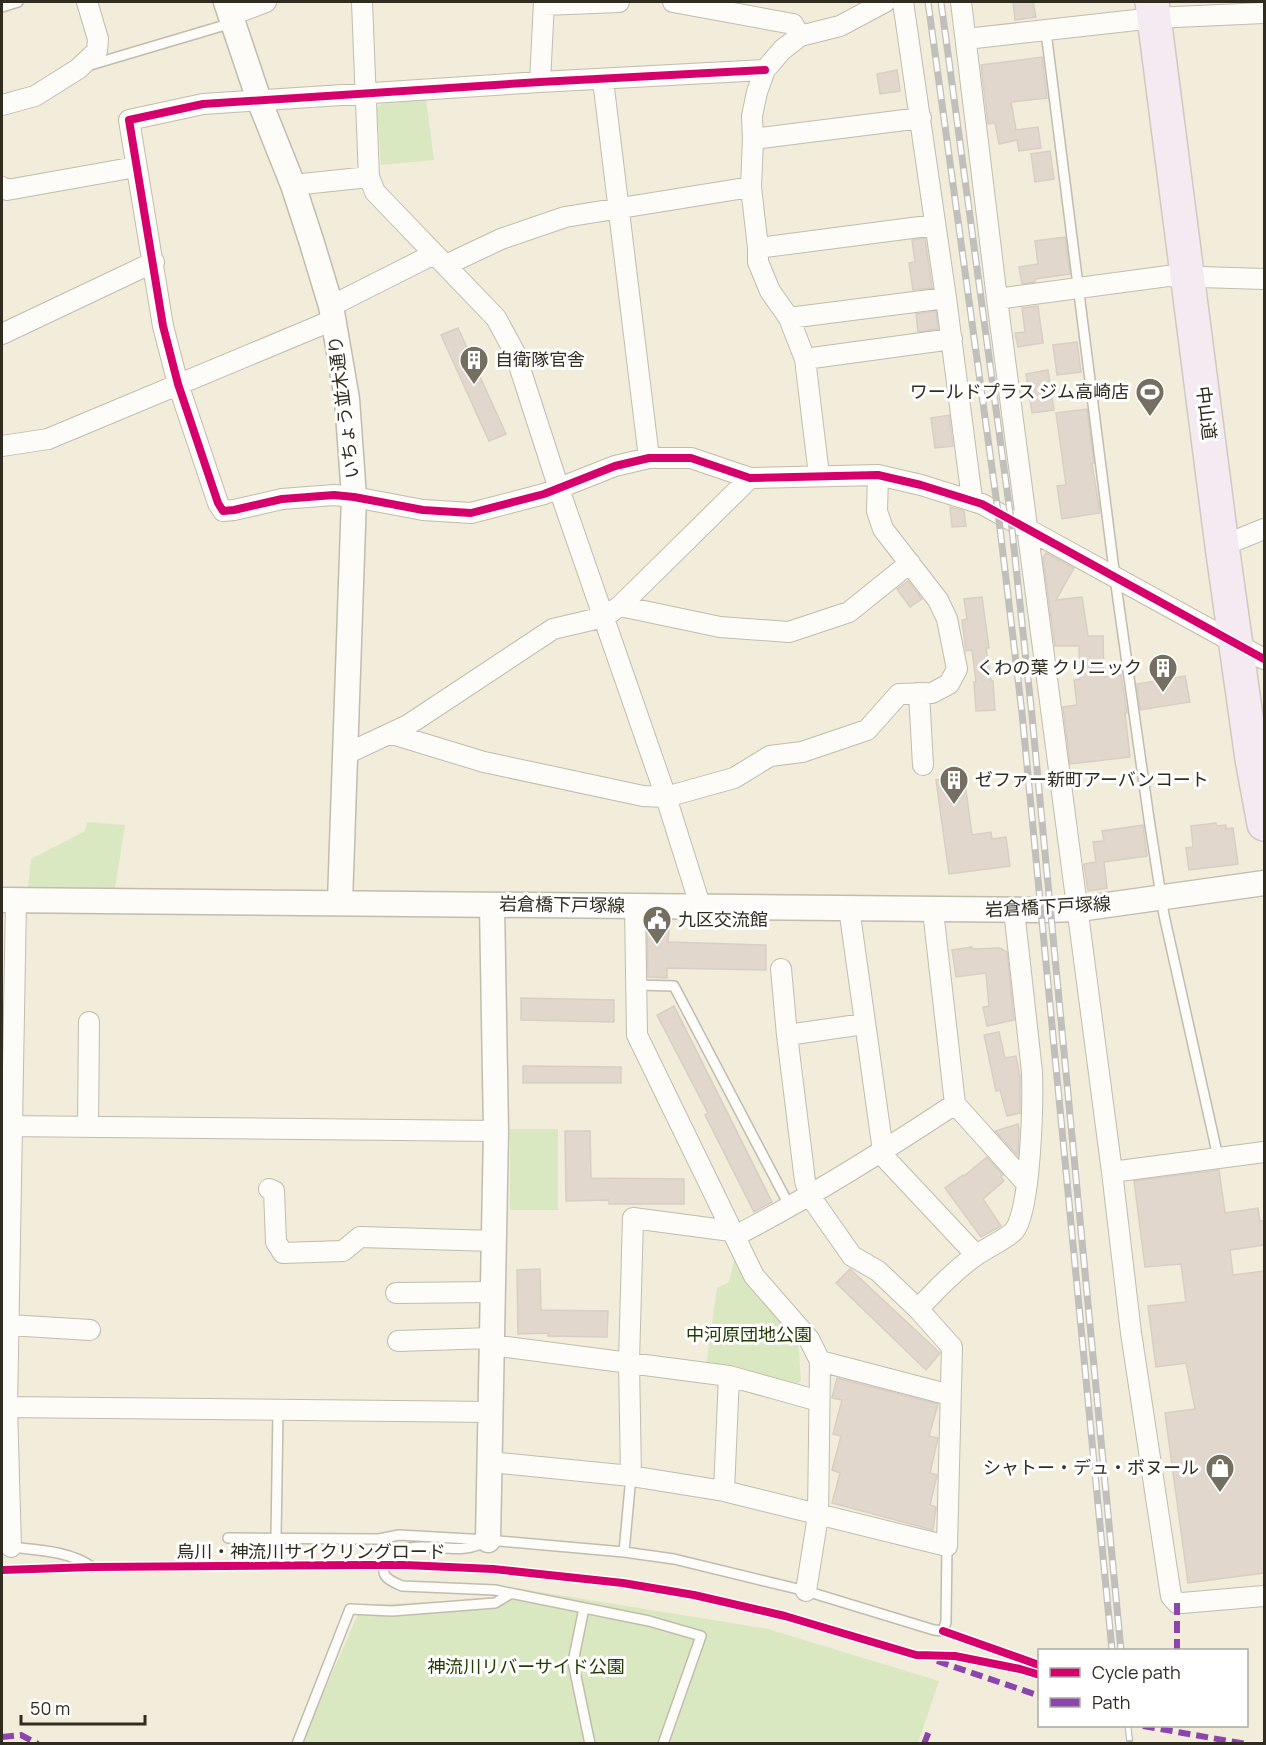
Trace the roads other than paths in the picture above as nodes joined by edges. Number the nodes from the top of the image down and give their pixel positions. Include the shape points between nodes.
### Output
1 (18, 2) edge
2 (87, 2) edge
3 (266, 2) edge
4 (362, 2) edge
5 (619, 2) edge
6 (673, 2) edge
7 (885, 2) edge
8 (903, 2) edge
9 (961, 2) edge
10 (544, 3) edge
11 (2, 8) edge
12 (1153, 10) edge
13 (1264, 13) edge
14 (229, 14) edge
15 (1046, 32) junction
16 (800, 36) junction
17 (966, 39) junction
18 (78, 69) junction
19 (765, 70) junction
20 (603, 80) junction
21 (540, 82) junction
22 (366, 94) junction
23 (259, 100) junction
24 (2, 105) edge
25 (921, 118) junction
26 (753, 139) junction
27 (136, 166) junction
28 (369, 177) junction
29 (293, 185) junction
30 (2, 186) edge
31 (751, 187) junction
32 (618, 209) junction
33 (935, 225) junction
34 (758, 248) junction
35 (440, 259) junction
36 (154, 262) junction
37 (1188, 276) junction
38 (1264, 279) edge
39 (1080, 288) junction
40 (946, 298) junction
41 (997, 299) junction
42 (332, 313) junction
43 (789, 318) junction
44 (2, 334) edge
45 (952, 339) junction
46 (805, 359) junction
47 (178, 384) junction
48 (2, 446) edge
49 (650, 458) junction
50 (878, 475) junction
51 (819, 476) junction
52 (750, 478) junction
53 (559, 489) junction
54 (354, 496) junction
55 (972, 499) junction
56 (1264, 529) edge
57 (1028, 530) junction
58 (1222, 546) junction
59 (910, 562) junction
60 (1115, 578) junction
61 (612, 611) junction
62 (1251, 652) edge
63 (919, 693) junction
64 (392, 734) junction
65 (344, 754) junction
66 (923, 765) dead end
67 (666, 797) junction
68 (1264, 824) edge
69 (1264, 883) edge
70 (1161, 898) junction
71 (9, 900) edge
72 (340, 902) junction
73 (492, 905) junction
74 (700, 905) junction
75 (635, 906) junction
76 (849, 908) junction
77 (1079, 909) junction
78 (933, 910) junction
79 (1014, 910) junction
80 (781, 969) dead end
81 (637, 985) junction
82 (89, 1022) dead end
83 (864, 1024) junction
84 (787, 1035) junction
85 (955, 1104) junction
86 (7, 1126) edge
87 (88, 1127) junction
88 (496, 1131) junction
89 (883, 1151) junction
90 (1264, 1152) edge
91 (1218, 1157) junction
92 (1112, 1172) junction
93 (1026, 1183) junction
94 (269, 1189) dead end
95 (810, 1196) junction
96 (790, 1207) junction
97 (733, 1233) junction
98 (494, 1241) junction
99 (976, 1255) junction
100 (493, 1292) junction
101 (396, 1293) dead end
102 (918, 1309) junction
103 (9, 1325) junction
104 (90, 1330) dead end
105 (398, 1341) dead end
106 (492, 1342) junction
107 (820, 1361) junction
108 (629, 1362) junction
109 (729, 1376) junction
110 (950, 1395) junction
111 (819, 1401) junction
112 (4, 1407) edge
113 (278, 1411) junction
114 (491, 1412) junction
115 (490, 1462) junction
116 (631, 1476) junction
117 (724, 1491) junction
118 (818, 1516) junction
119 (228, 1538) dead end
120 (276, 1538) junction
121 (488, 1540) junction
122 (947, 1546) junction
123 (11, 1547) joint
124 (624, 1552) junction
125 (92, 1567) dead end
126 (806, 1591) junction
127 (510, 1594) junction
128 (1264, 1596) edge
129 (585, 1608) junction
130 (297, 1743) edge
131 (590, 1743) edge
132 (663, 1743) edge

1 - 11 lane
2 - 18 street via 98,39 97,51
3 - 14 street
4 - 22 street
5 - 10 street
6 - 16 street via 793,24
7 - 16 street via 840,26
8 - 25 street
9 - 17 street
10 - 21 street
12 - 13 street
12 - 15 street
12 - 37 highway, 中山道
14 - 18 lane
14 - 23 street, いちょう並木通り
15 - 17 street
15 - 39 lane
16 - 19 street
17 - 41 street
18 - 24 street via 35,96
19 - 20 street
19 - 26 street via 752,116
20 - 21 street
20 - 32 street
21 - 22 street
22 - 23 street
22 - 28 street
23 - 27 street via 203,104 129,120
23 - 29 street, いちょう並木通り
25 - 26 street
25 - 33 street
26 - 31 street
27 - 30 street via 7,190
27 - 36 street
28 - 29 street
28 - 35 street via 375,192
29 - 42 street, いちょう並木通り
31 - 32 street
31 - 34 street
32 - 35 street via 565,217
32 - 49 street
33 - 34 street
33 - 40 street
34 - 43 street via 758,262 770,291
35 - 42 street
35 - 53 street via 496,318 515,353
36 - 44 street
36 - 47 street via 163,326
37 - 38 street
37 - 39 street
37 - 58 highway, 中山道
39 - 41 street
39 - 60 lane
40 - 43 street
40 - 45 street
41 - 57 street
42 - 47 street
42 - 54 street, いちょう並木通り via 346,399
43 - 46 street
45 - 46 street
45 - 55 street
46 - 51 street
47 - 48 street via 48,439
47 - 54 street via 223,511 282,499
49 - 52 street via 691,458
49 - 53 street via 615,466
50 - 51 street
50 - 55 street
50 - 59 street via 876,511 883,529
51 - 52 street
52 - 61 street
53 - 54 street via 471,513 423,510
53 - 61 street
54 - 65 street, いちょう並木通り
55 - 57 street
56 - 58 street
57 - 60 street
57 - 77 street
58 - 62 highway, 中山道
59 - 61 street via 849,612 789,632 720,627
59 - 63 street via 947,619 957,669 949,684 932,693
60 - 62 street
60 - 70 lane
61 - 64 street via 552,629
61 - 67 street
62 - 68 highway, 中山道 via 1252,759
63 - 66 street
63 - 67 street via 899,694 867,730 802,752 770,756 734,778
64 - 65 street
64 - 67 street via 484,762 642,796
65 - 72 street, いちょう並木通り
67 - 74 street
69 - 70 street, 岩倉橋下戸塚線
70 - 77 street, 岩倉橋下戸塚線
70 - 91 lane
71 - 72 street, 岩倉橋下戸塚線
71 - 86 street
72 - 73 street, 岩倉橋下戸塚線
73 - 75 street, 岩倉橋下戸塚線
73 - 88 street
74 - 75 street, 岩倉橋下戸塚線
74 - 76 street, 岩倉橋下戸塚線
75 - 81 street
76 - 78 street, 岩倉橋下戸塚線
76 - 83 street
77 - 79 street, 岩倉橋下戸塚線
77 - 92 street
78 - 79 street, 岩倉橋下戸塚線
78 - 85 street
79 - 93 street via 1033,1093
80 - 84 street
81 - 96 lane via 674,986
81 - 97 street via 637,1035
82 - 87 street
83 - 84 street
83 - 89 street
84 - 95 street
85 - 89 street
85 - 93 street
86 - 87 street
86 - 103 street
87 - 88 street
88 - 98 street
89 - 95 street
89 - 99 street via 887,1160
90 - 91 street
91 - 92 street
92 - 128 street via 1131,1333 1171,1596 1182,1604
93 - 99 street via 1022,1215 1014,1231
94 - 98 street via 274,1191 276,1242 283,1253 343,1251 360,1237
95 - 96 street
95 - 102 street via 852,1256 878,1271
96 - 97 street
97 - 107 street via 754,1276 809,1338
97 - 108 street via 633,1218
98 - 100 street
99 - 102 street
100 - 101 street
100 - 106 street
102 - 110 street via 952,1347
103 - 104 street
103 - 112 street
105 - 106 street
106 - 108 street
106 - 114 street
107 - 110 street
107 - 111 street
108 - 109 street
108 - 116 street
109 - 111 street
109 - 117 street
110 - 122 street
111 - 118 street
112 - 113 street
112 - 123 street
113 - 114 street
113 - 120 lane
114 - 115 street
115 - 116 street
115 - 121 street
116 - 117 street
116 - 124 lane
117 - 118 street
118 - 122 street
118 - 126 street
119 - 120 lane
120 - 121 lane via 379,1539 399,1535
121 - 124 lane
121 - 127 lane via 476,1548 411,1547 393,1552 383,1565 384,1575 402,1586
122 - 126 lane via 943,1631
123 - 125 lane via 68,1556
124 - 126 lane via 674,1559
127 - 129 lane
127 - 130 lane via 495,1603 392,1611 350,1609
129 - 131 lane via 573,1662
129 - 132 lane via 701,1636

